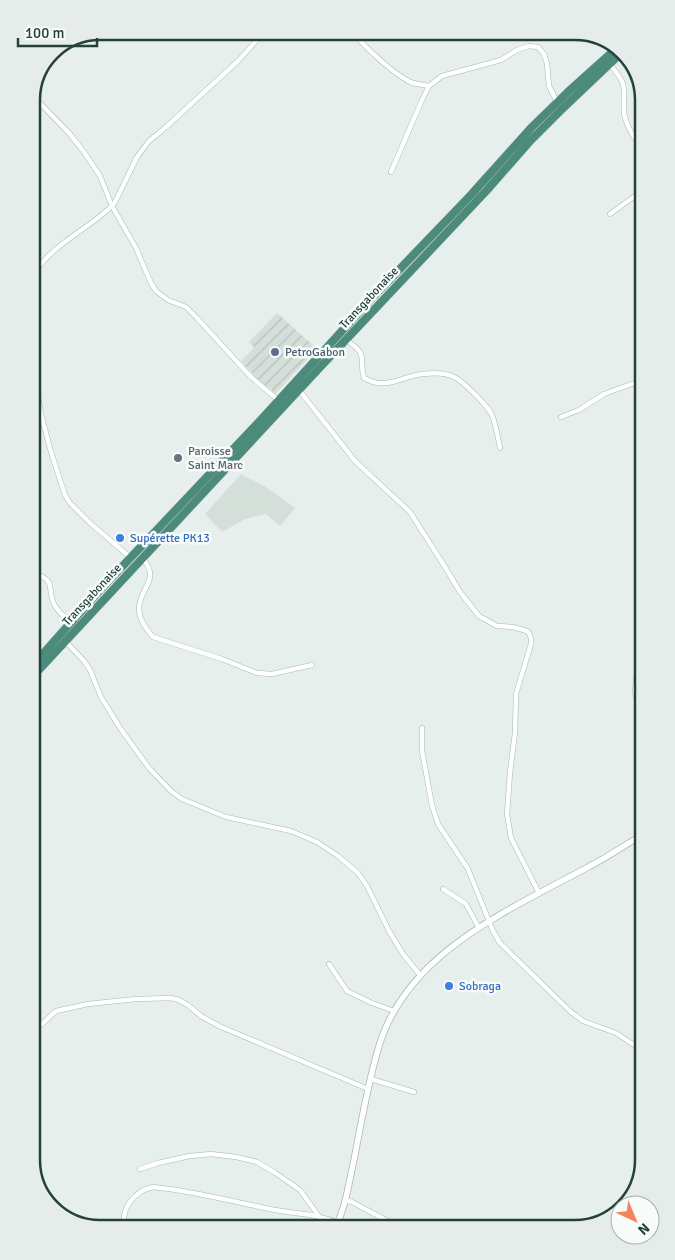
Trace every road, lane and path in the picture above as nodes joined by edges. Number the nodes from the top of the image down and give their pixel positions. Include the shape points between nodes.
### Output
1 (257, 40) edge
2 (361, 40) edge
3 (612, 52) edge
4 (618, 57) edge
5 (610, 65) junction
6 (429, 86) junction
7 (557, 102) junction
8 (40, 103) edge
9 (635, 140) edge
10 (391, 172) dead end
11 (635, 196) edge
12 (112, 206) junction
13 (610, 214) dead end
14 (40, 266) edge
15 (345, 339) junction
16 (635, 383) edge
17 (299, 390) junction
18 (278, 400) junction
19 (40, 408) edge
20 (561, 417) dead end
21 (500, 448) dead end
22 (131, 558) junction
23 (142, 558) junction
24 (40, 576) edge
25 (70, 623) junction
26 (65, 641) junction
27 (40, 657) edge
28 (312, 665) dead end
29 (40, 668) edge
30 (422, 728) dead end
31 (635, 839) edge
32 (443, 889) dead end
33 (539, 893) junction
34 (489, 922) junction
35 (479, 928) junction
36 (329, 964) dead end
37 (420, 976) junction
38 (394, 1011) junction
39 (40, 1025) edge
40 (635, 1046) edge
41 (370, 1079) junction
42 (368, 1089) junction
43 (414, 1092) dead end
44 (140, 1169) dead end
45 (346, 1200) junction
46 (318, 1216) junction
47 (125, 1220) edge
48 (328, 1220) edge
49 (338, 1220) edge
50 (386, 1220) edge

1 - 12 street via 149,141 137,157
2 - 6 street via 400,75 414,83
3 - 7 highway, Transgabonaise
4 - 5 highway, Transgabonaise
5 - 9 street via 623,85 624,113
5 - 15 highway, Transgabonaise via 540,131
6 - 7 street via 442,76 501,60 529,46 538,47 544,54 549,86
6 - 10 street
7 - 18 highway, Transgabonaise
8 - 12 street via 84,152 100,176
11 - 13 street
12 - 14 street via 52,252
12 - 18 street via 156,292 186,308 250,376
15 - 17 highway, Transgabonaise
15 - 21 street via 361,352 364,378 372,383 392,383 423,374 443,374 460,381 491,414
16 - 20 street via 604,394
17 - 23 highway, Transgabonaise
17 - 33 street via 355,461 410,512 460,592 479,616 497,626 523,629 529,633 531,644 516,694 507,814 511,838
18 - 22 highway, Transgabonaise
19 - 22 street via 64,495 90,523
22 - 25 highway, Transgabonaise
23 - 26 highway, Transgabonaise
23 - 28 street via 150,569 150,576 139,608 141,619 153,637 257,673 272,674
24 - 25 street via 49,583 54,604
25 - 27 highway, Transgabonaise
26 - 29 highway, Transgabonaise
26 - 37 street via 90,670 100,697 120,728 171,791 182,799 226,817 291,831 338,856 358,873 367,886 389,932
30 - 34 street via 422,751 438,824 468,869
31 - 33 street
32 - 35 street via 466,904
33 - 34 street
34 - 35 street
34 - 40 street via 500,943 571,1012 583,1022 616,1033
35 - 37 street via 448,949
36 - 38 street via 347,991
37 - 38 street
38 - 41 street via 383,1034
39 - 42 street via 56,1011 88,1004 171,998 188,1005 219,1026
41 - 42 street
41 - 43 street
42 - 45 street
44 - 46 street via 211,1154 257,1162 300,1190
45 - 49 street
45 - 50 street
46 - 47 street via 153,1187 135,1196 126,1209
46 - 48 street

